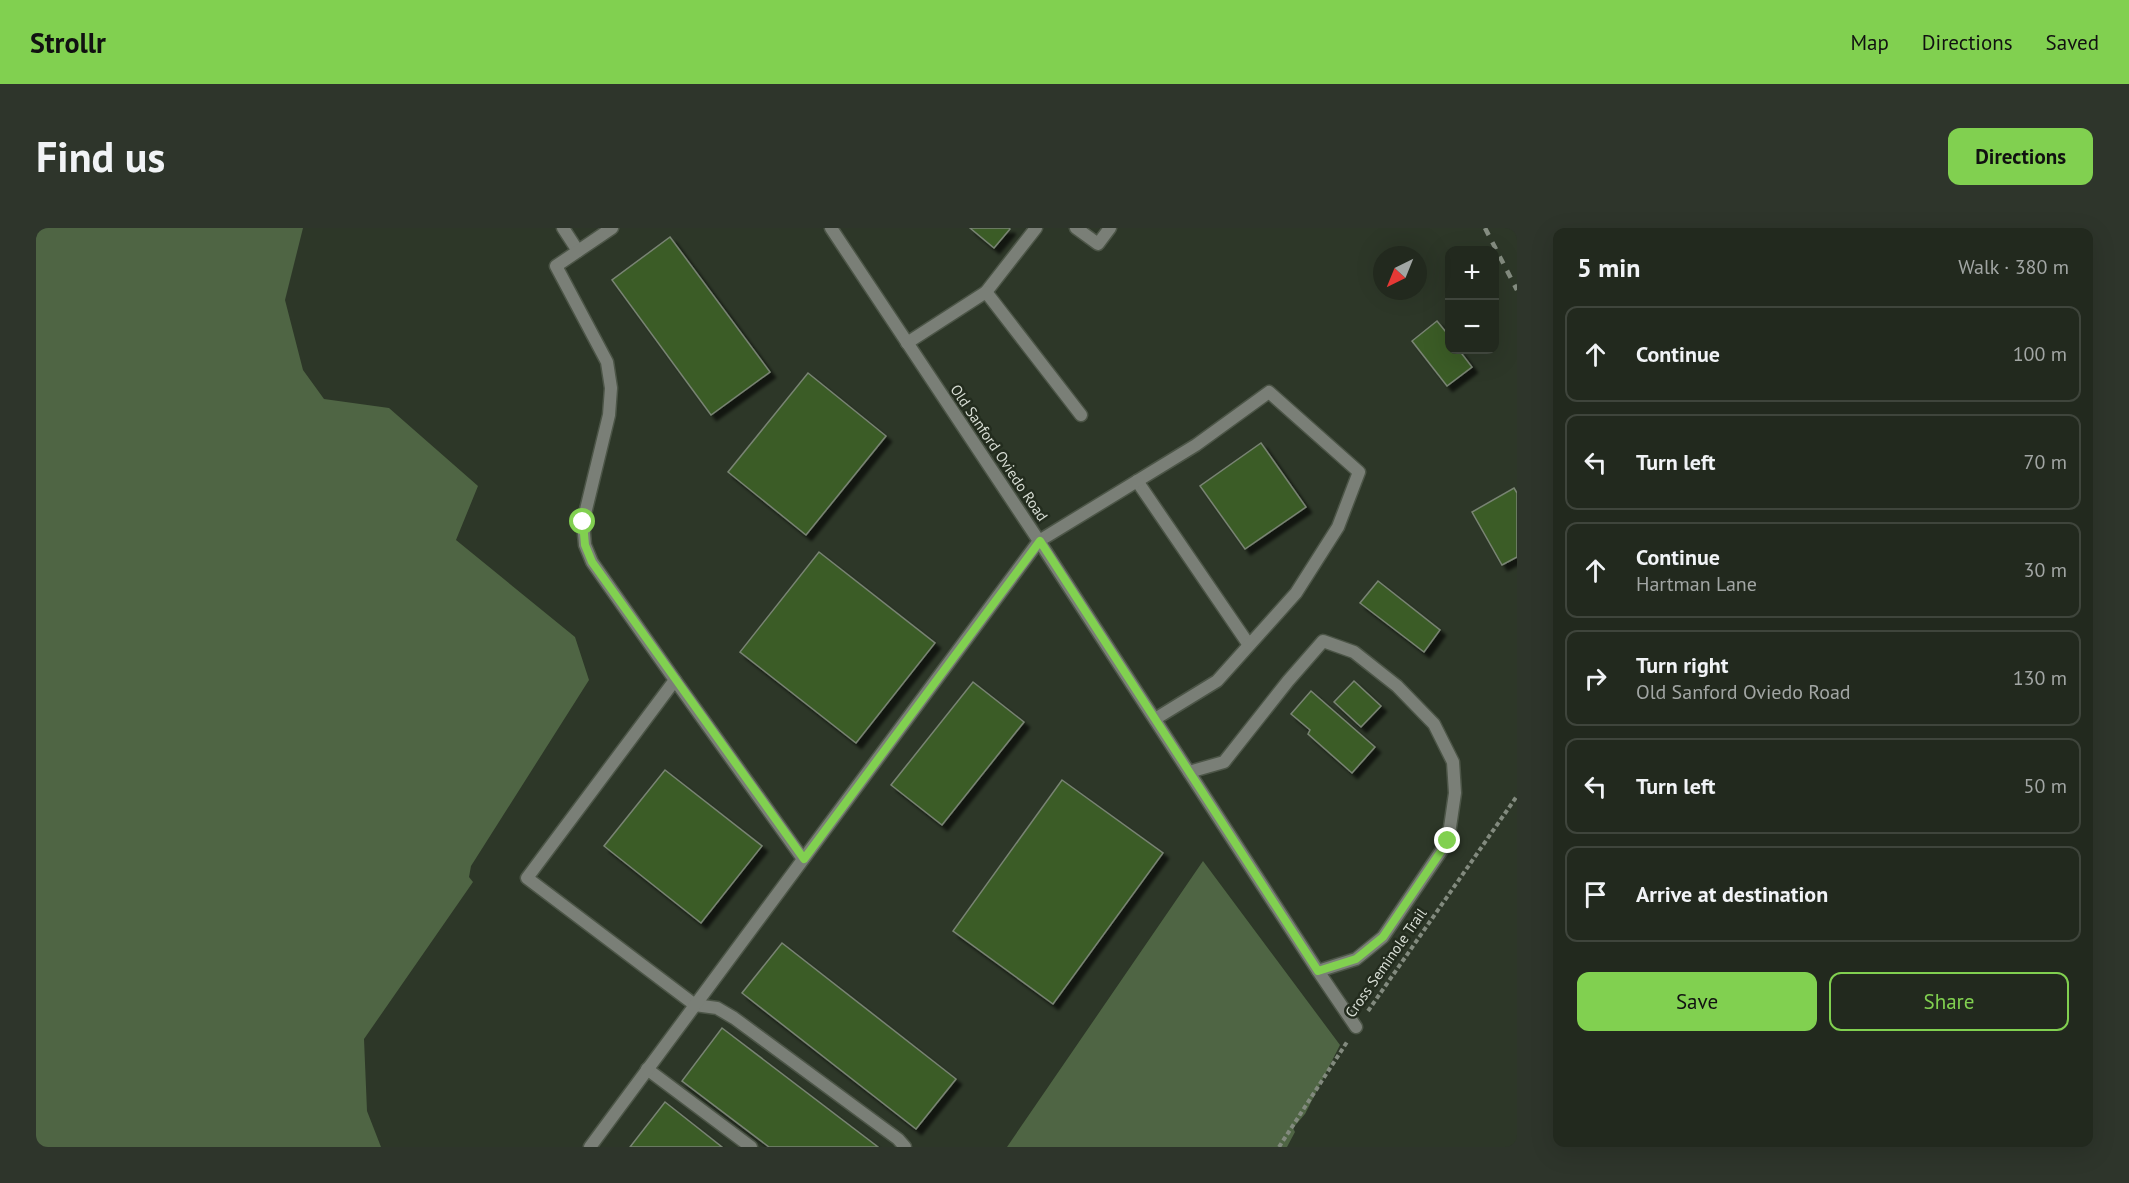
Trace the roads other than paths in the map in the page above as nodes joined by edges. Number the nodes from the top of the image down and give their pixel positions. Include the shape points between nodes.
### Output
1 (563, 228) edge
2 (612, 228) edge
3 (831, 228) edge
4 (1036, 228) edge
5 (1076, 228) edge
6 (1110, 228) edge
7 (578, 251) junction
8 (986, 292) junction
9 (907, 343) junction
10 (1081, 416) dead end
11 (1137, 481) junction
12 (1040, 541) junction
13 (1249, 645) junction
14 (675, 680) junction
15 (1155, 719) junction
16 (1189, 772) junction
17 (804, 859) junction
18 (1318, 971) junction
19 (695, 1005) junction
20 (1356, 1027) road end
21 (648, 1069) junction
22 (590, 1147) edge
23 (751, 1147) edge
24 (905, 1147) edge

1 - 7 street
2 - 7 street
3 - 9 street, Old Sanford Oviedo Road
4 - 8 street
5 - 6 street via 1098,244
7 - 14 street via 556,266 607,362 611,388 609,415 583,522 585,545 592,562
8 - 9 street
8 - 10 street
9 - 12 street, Old Sanford Oviedo Road
11 - 12 street
11 - 13 street
11 - 13 street via 1196,445 1269,392 1359,472 1338,527 1296,593
12 - 15 street, Old Sanford Oviedo Road
12 - 17 street
13 - 15 street via 1217,681
14 - 17 street
14 - 19 street via 527,878
15 - 16 street, Old Sanford Oviedo Road
16 - 18 street, Old Sanford Oviedo Road
16 - 18 street via 1224,762 1323,641 1354,652 1397,686 1434,724 1453,762 1455,793 1448,841 1383,937 1356,959
17 - 19 street
18 - 20 street, Old Sanford Oviedo Road
19 - 21 street
19 - 24 street via 717,1008 734,1018
21 - 22 street
21 - 23 street

